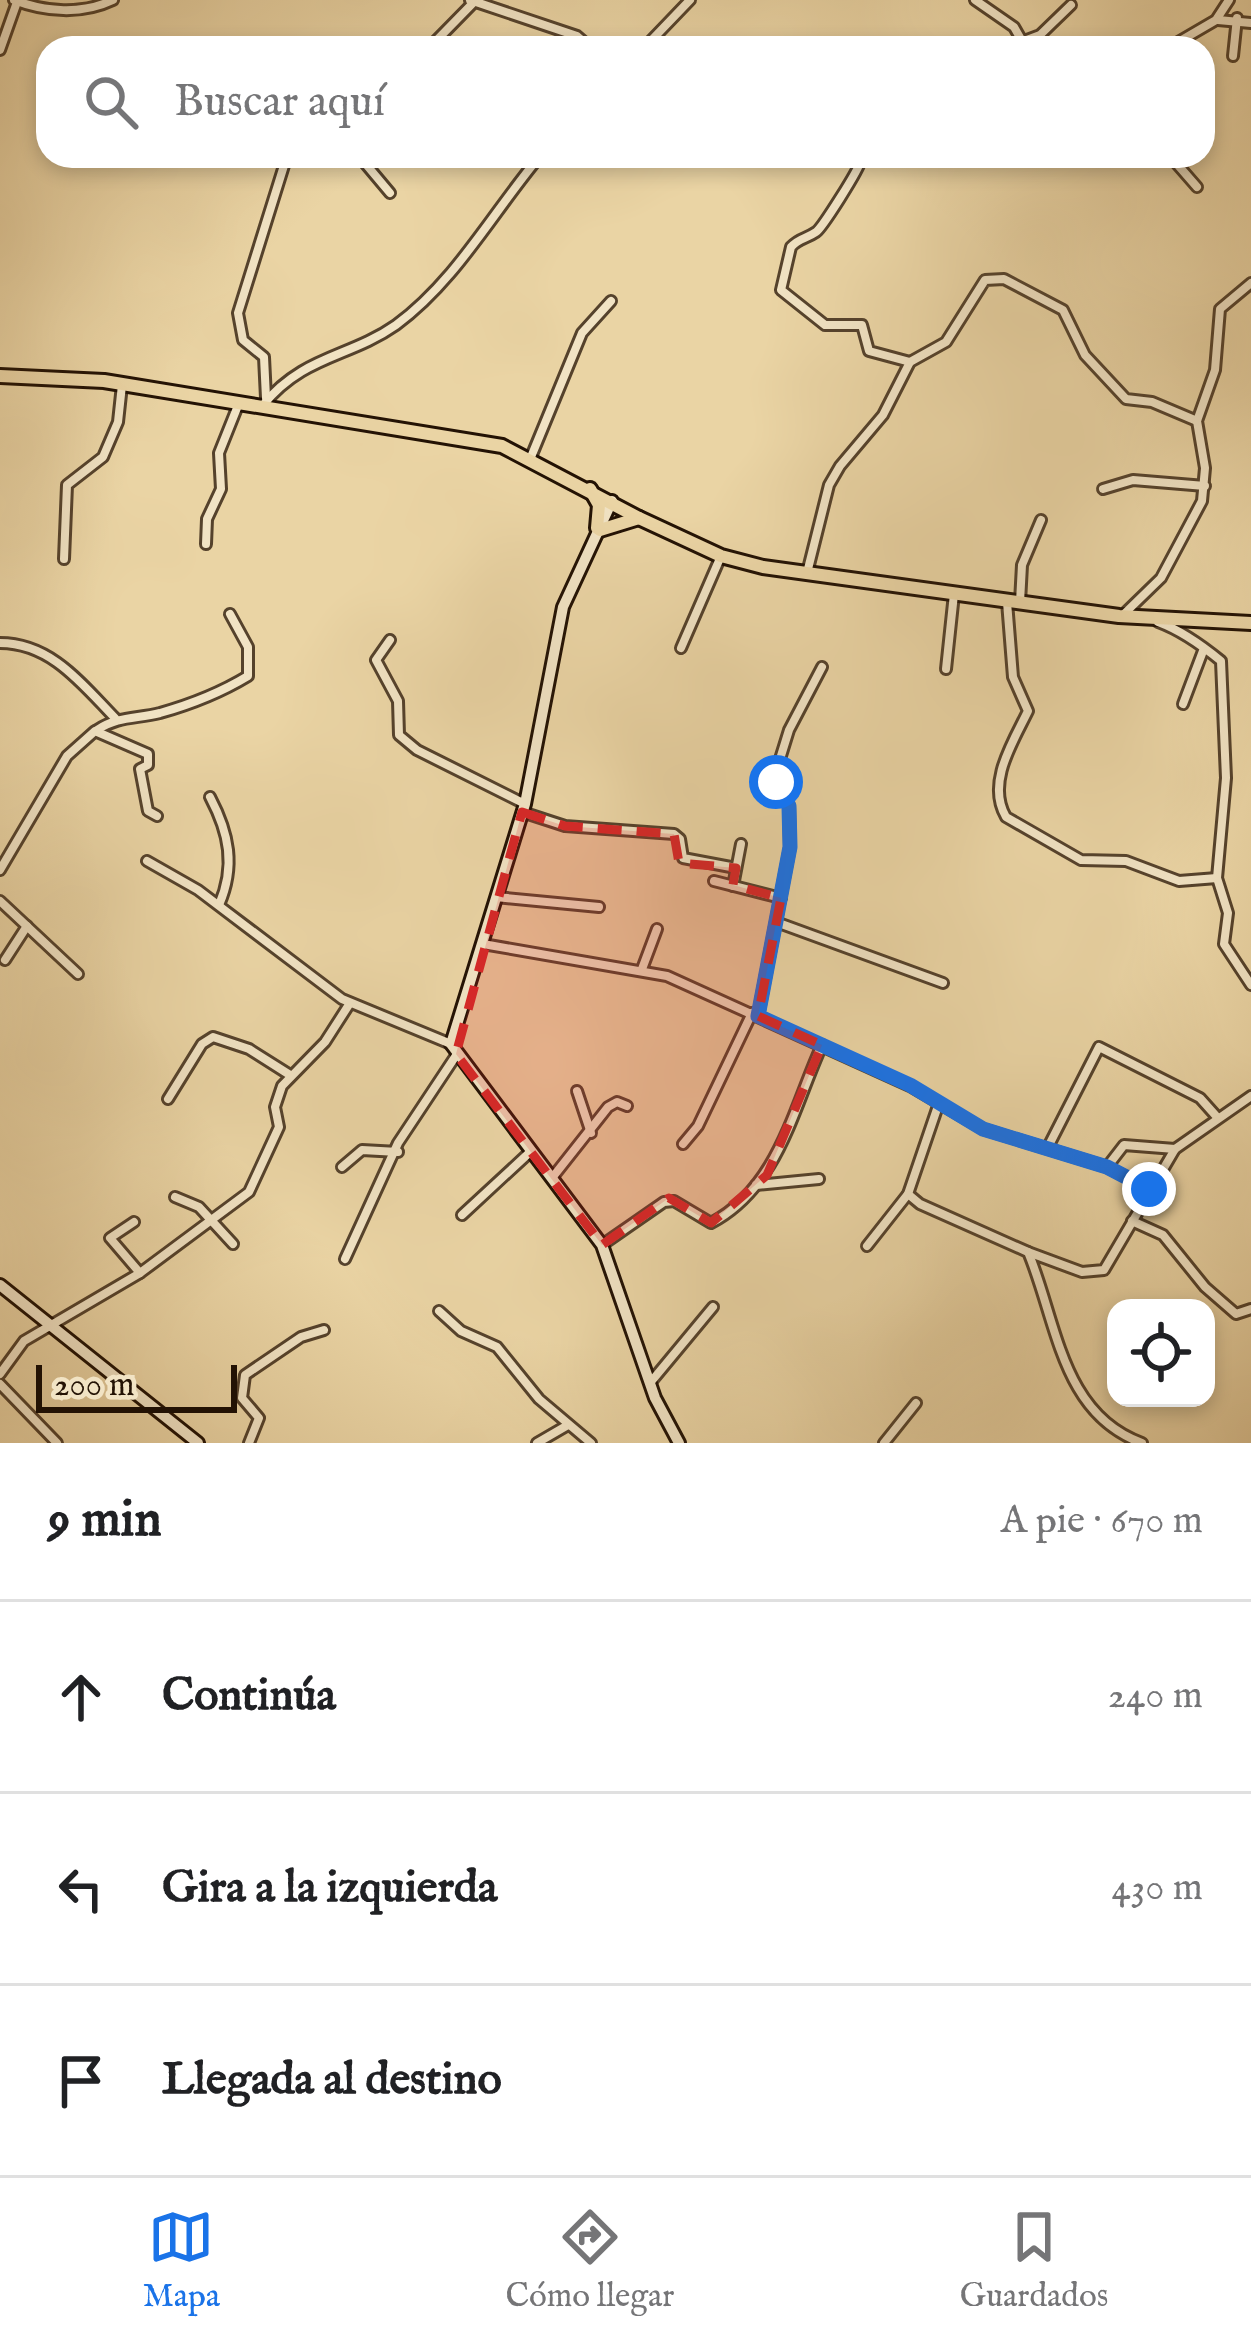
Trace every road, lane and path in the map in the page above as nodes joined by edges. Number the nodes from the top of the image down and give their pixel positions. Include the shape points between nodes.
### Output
1 (113, 0) edge
2 (690, 0) edge
3 (976, 0) edge
4 (1229, 0) edge
5 (15, 1) edge
6 (472, 1) edge
7 (1071, 5) dead end
8 (1237, 18) junction
9 (1216, 20) junction
10 (1251, 23) edge
11 (440, 36) edge
12 (577, 36) edge
13 (656, 36) edge
14 (1016, 36) edge
15 (1038, 36) edge
16 (1189, 36) edge
17 (0, 50) edge
18 (1233, 56) dead end
19 (283, 168) edge
20 (369, 168) edge
21 (530, 168) edge
22 (859, 168) edge
23 (1180, 168) edge
24 (1197, 187) dead end
25 (390, 193) dead end
26 (1251, 283) edge
27 (610, 301) dead end
28 (910, 362) junction
29 (0, 376) edge
30 (122, 384) junction
31 (239, 401) junction
32 (265, 402) junction
33 (1197, 421) junction
34 (531, 457) junction
35 (1205, 486) junction
36 (590, 488) junction
37 (1103, 489) dead end
38 (614, 502) junction
39 (639, 518) junction
40 (1040, 520) dead end
41 (598, 530) junction
42 (206, 544) dead end
43 (721, 556) junction
44 (64, 559) dead end
45 (807, 575) junction
46 (954, 594) junction
47 (1014, 601) junction
48 (230, 614) dead end
49 (1119, 616) junction
50 (1154, 620) junction
51 (1251, 623) edge
52 (390, 640) dead end
53 (0, 644) edge
54 (681, 648) dead end
55 (1203, 651) junction
56 (822, 667) dead end
57 (946, 669) dead end
58 (1183, 704) dead end
59 (115, 718) junction
60 (95, 731) junction
61 (210, 797) dead end
62 (524, 808) junction
63 (157, 816) dead end
64 (741, 844) dead end
65 (147, 861) dead end
66 (736, 868) junction
67 (0, 870) edge
68 (1217, 878) junction
69 (714, 881) dead end
70 (733, 886) junction
71 (496, 897) junction
72 (781, 898) junction
73 (0, 901) edge
74 (219, 905) junction
75 (599, 907) dead end
76 (776, 922) junction
77 (27, 925) junction
78 (657, 929) dead end
79 (483, 944) junction
80 (4, 959) dead end
81 (642, 969) junction
82 (78, 974) dead end
83 (943, 983) dead end
84 (1251, 985) edge
85 (350, 1003) junction
86 (755, 1014) junction
87 (822, 1045) junction
88 (454, 1049) junction
89 (290, 1075) junction
90 (577, 1091) dead end
91 (1251, 1096) edge
92 (168, 1100) dead end
93 (939, 1103) junction
94 (627, 1106) dead end
95 (1217, 1117) junction
96 (592, 1133) junction
97 (683, 1144) dead end
98 (1048, 1148) junction
99 (1175, 1149) junction
100 (398, 1152) junction
101 (530, 1154) junction
102 (342, 1167) dead end
103 (1107, 1167) junction
104 (767, 1174) junction
105 (552, 1178) junction
106 (820, 1179) dead end
107 (756, 1185) junction
108 (772, 1185) junction
109 (1149, 1189) junction
110 (908, 1193) junction
111 (175, 1197) dead end
112 (463, 1215) dead end
113 (1132, 1221) junction
114 (134, 1222) dead end
115 (212, 1222) junction
116 (233, 1244) dead end
117 (602, 1245) junction
118 (867, 1246) dead end
119 (1028, 1252) junction
120 (344, 1259) dead end
121 (140, 1273) junction
122 (0, 1285) edge
123 (713, 1307) dead end
124 (1251, 1309) edge
125 (439, 1311) dead end
126 (47, 1326) junction
127 (324, 1330) dead end
128 (0, 1374) edge
129 (0, 1384) edge
130 (649, 1384) junction
131 (916, 1403) dead end
132 (568, 1425) junction
133 (1115, 1433) junction
134 (57, 1443) edge
135 (198, 1443) edge
136 (249, 1443) edge
137 (537, 1443) edge
138 (591, 1443) edge
139 (679, 1443) edge
140 (884, 1443) edge
141 (1107, 1443) edge
142 (1142, 1443) edge

1 - 5 street via 89,10
2 - 13 street
3 - 14 street
4 - 9 street
5 - 17 street
6 - 11 street
6 - 12 street
7 - 15 street
8 - 9 street
8 - 10 street
8 - 18 street
9 - 16 street
19 - 32 street via 238,313 243,340 264,357
20 - 25 street
21 - 32 street via 420,305 392,328 299,368
22 - 28 street via 819,231 790,247 781,290 825,325 862,325 868,351
23 - 24 street
26 - 33 street via 1221,306 1216,370
27 - 34 street via 582,332
28 - 33 street via 946,342 977,289 994,277 1063,310 1085,355 1126,399
28 - 45 street via 883,415 829,484
29 - 30 main road
30 - 31 main road
30 - 44 street via 103,457 67,485
31 - 32 main road
31 - 42 street via 219,453 221,489
32 - 34 main road
33 - 35 street
34 - 36 main road
35 - 37 street via 1133,480
35 - 49 street via 1196,519 1161,578
36 - 38 main road
36 - 41 main road
38 - 39 main road
38 - 41 street
39 - 41 main road
39 - 43 main road
40 - 47 street
41 - 62 street via 563,607
43 - 45 main road
43 - 54 street
45 - 46 main road
46 - 47 main road
46 - 57 street
47 - 49 main road
47 - 68 street via 1013,677 1028,711 1002,770 1006,817 1081,860 1142,864 1179,880
48 - 59 street via 248,647 248,676 194,702
49 - 50 main road
50 - 51 main road
50 - 55 street
52 - 62 street via 376,660 398,700 399,735
53 - 59 street via 56,658
55 - 58 street
55 - 68 street via 1222,661 1226,778
56 - 72 street via 776,772 790,818
59 - 60 street
60 - 63 street via 148,754 140,769 148,811
60 - 67 street via 67,756
61 - 74 street via 228,833
62 - 66 street via 566,826 674,834 692,863
62 - 71 street
64 - 66 street
65 - 74 street
66 - 70 street
68 - 84 street via 1228,913 1224,944
69 - 70 street
70 - 72 street
71 - 75 street
71 - 79 street
72 - 76 street
73 - 77 street
74 - 85 street
76 - 83 street
76 - 86 street
77 - 80 street
77 - 82 street
78 - 81 street
79 - 81 street
79 - 88 street
81 - 86 street
85 - 88 street
85 - 89 street
86 - 87 street
86 - 97 street
87 - 93 street
87 - 104 street
88 - 100 street
88 - 101 street
89 - 92 street via 213,1037
89 - 115 street via 275,1107 279,1127 249,1192
90 - 96 street
91 - 95 street
93 - 98 street via 983,1129
93 - 110 street
94 - 96 street via 613,1103
95 - 98 street via 1200,1098 1099,1047
95 - 99 street
96 - 105 street
98 - 103 street
99 - 103 street via 1124,1145
99 - 109 street
100 - 102 street via 362,1150
100 - 120 street
101 - 105 street
101 - 112 street
103 - 109 street
104 - 107 street
104 - 108 street
105 - 117 street
106 - 108 street
107 - 108 street
107 - 117 street via 711,1223 664,1202
109 - 113 street
110 - 118 street
110 - 119 street
111 - 115 street
113 - 119 street via 1098,1273
113 - 124 street via 1162,1235 1236,1314
114 - 121 street via 110,1236
115 - 116 street
115 - 121 street
117 - 130 street
119 - 133 street via 1063,1361
121 - 126 street
122 - 126 street
123 - 130 street
125 - 132 street via 497,1347
126 - 128 street
126 - 135 street
127 - 136 street via 244,1375 242,1398 259,1418
129 - 134 street
130 - 139 street
131 - 140 street
132 - 137 street
132 - 138 street
133 - 141 street
133 - 142 street

